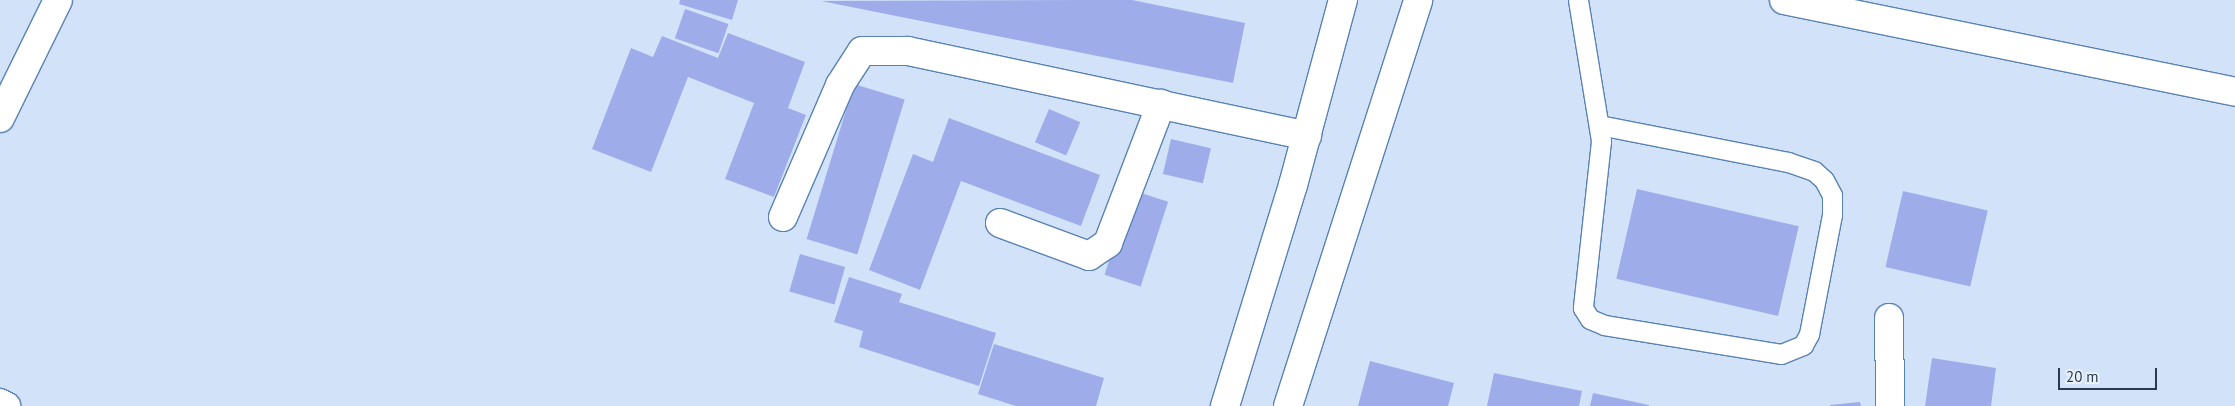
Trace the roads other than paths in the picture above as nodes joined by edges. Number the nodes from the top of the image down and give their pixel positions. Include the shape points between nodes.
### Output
1 (58, 0) edge
2 (1343, 0) edge
3 (1418, 0) edge
4 (1578, 0) edge
5 (1784, 0) edge
6 (2235, 92) edge
7 (1161, 104) junction
8 (0, 118) edge
9 (1600, 125) junction
10 (1307, 136) junction
11 (783, 217) dead end
12 (1000, 223) dead end
13 (1889, 318) dead end
14 (0, 404) edge
15 (6, 406) edge
16 (1225, 406) edge
17 (1288, 406) edge
18 (1890, 406) edge

1 - 8 street
2 - 10 street
3 - 17 street
4 - 9 lane
5 - 6 street
7 - 10 street
7 - 11 street via 908,51 862,51 840,85
7 - 12 street via 1108,243 1089,256
9 - 9 lane via 1582,296 1590,319 1780,354 1803,345 1809,334 1832,214 1832,195 1824,180 1814,171 1788,162
10 - 16 street
13 - 18 street
14 - 15 street

